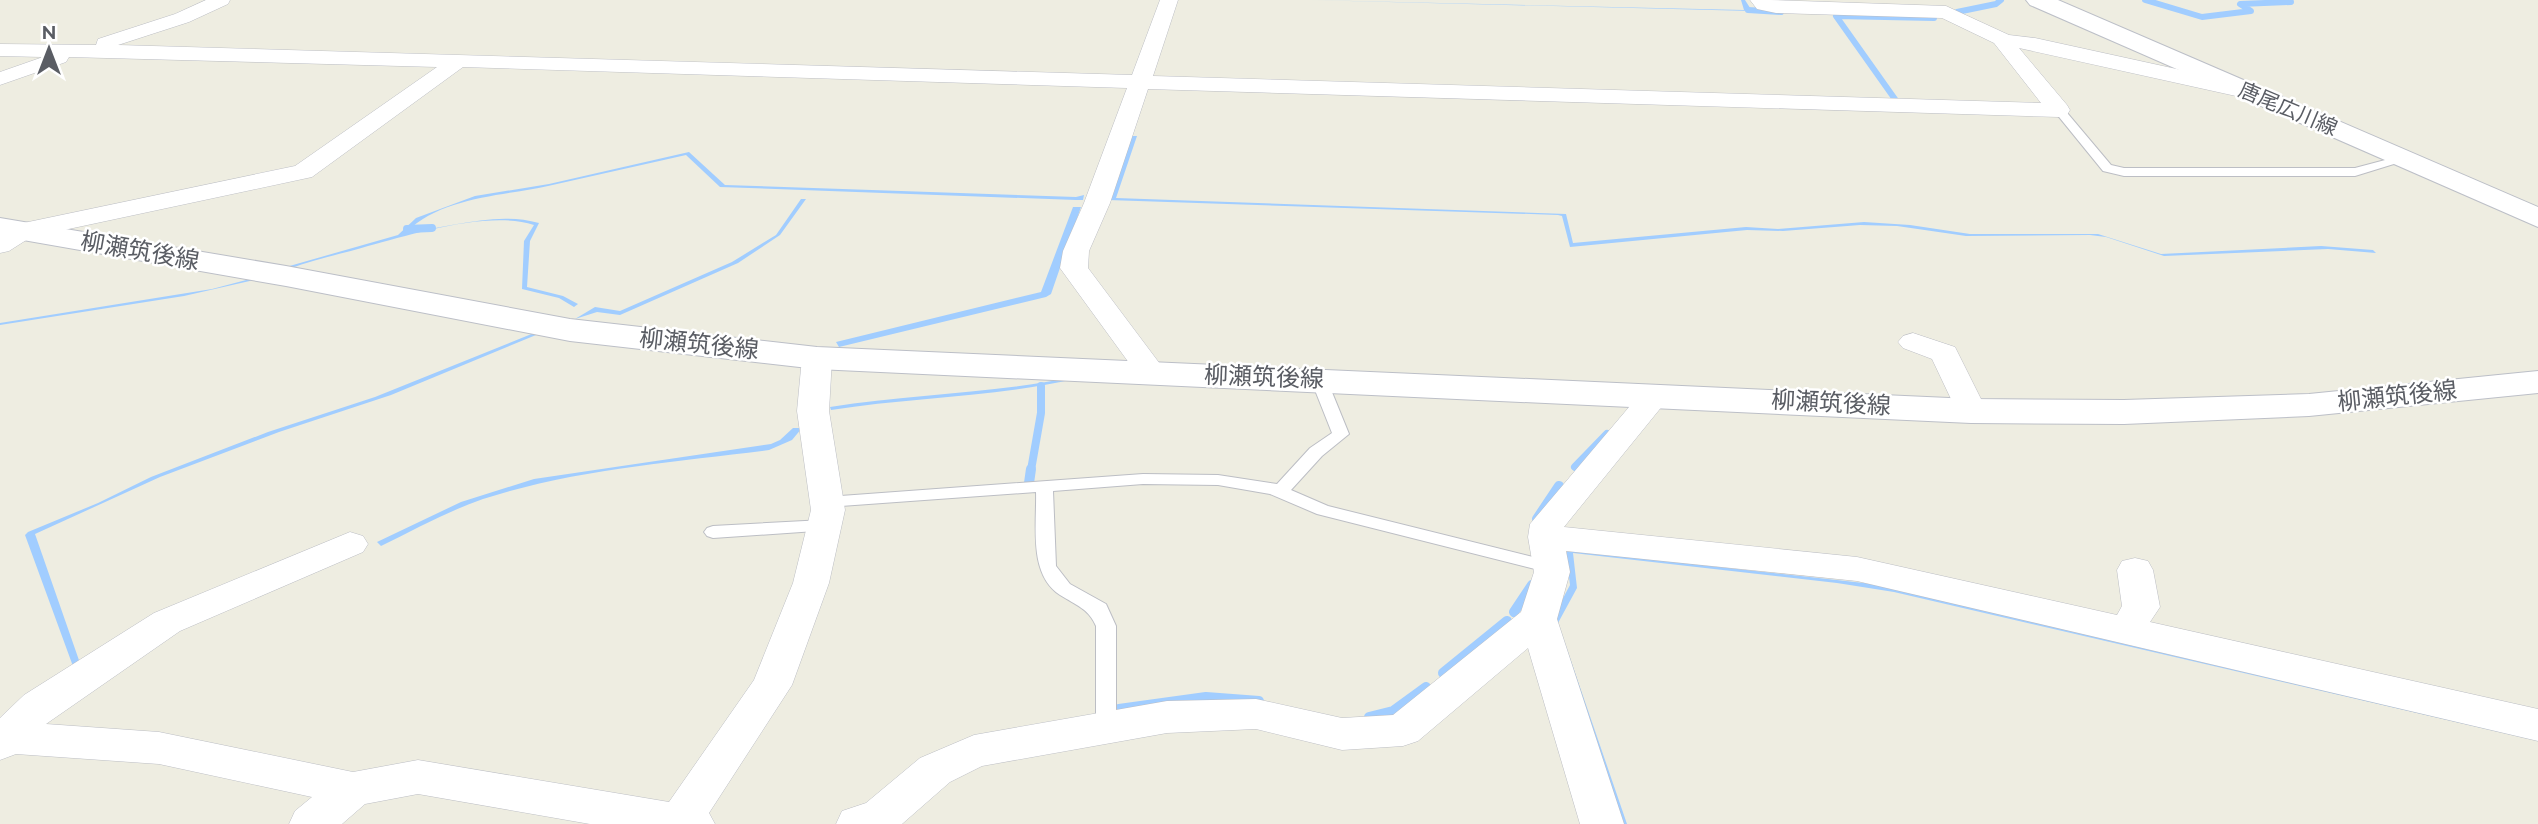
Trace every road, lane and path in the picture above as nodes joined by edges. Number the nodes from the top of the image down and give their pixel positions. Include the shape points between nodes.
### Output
1 (221, 0) edge
2 (1169, 0) edge
3 (1759, 0) edge
4 (2038, 0) edge
5 (2005, 41) junction
6 (0, 50) edge
7 (77, 52) junction
8 (456, 63) junction
9 (0, 79) edge
10 (1138, 83) junction
11 (2245, 91) junction
12 (2059, 110) junction
13 (2404, 159) junction
14 (2538, 218) edge
15 (8, 234) edge
16 (1913, 342) dead end
17 (817, 358) junction
18 (1151, 372) junction
19 (1319, 380) junction
20 (2538, 382) edge
21 (1657, 394) junction
22 (1972, 411) junction
23 (1044, 488) junction
24 (1280, 491) junction
25 (826, 514) junction
26 (713, 532) dead end
27 (351, 544) dead end
28 (1548, 552) junction
29 (2135, 570) dead end
30 (1538, 619) junction
31 (2126, 631) junction
32 (2538, 725) edge
33 (1106, 728) junction
34 (3, 740) edge
35 (352, 789) junction
36 (687, 823) edge
37 (312, 824) edge
38 (858, 824) edge
39 (1602, 824) edge

1 - 7 street
2 - 10 street
3 - 5 street via 1776,7 1946,12
4 - 11 main road, 唐尾広川線
5 - 11 street
5 - 12 street
6 - 7 street
7 - 8 street
7 - 9 street
8 - 10 street
8 - 15 street via 303,172
10 - 12 street
10 - 18 street via 1076,251 1074,268
11 - 13 main road, 唐尾広川線
12 - 13 lane via 2107,168 2124,172 2355,172
13 - 14 main road, 唐尾広川線
15 - 17 main road, 柳瀬筑後線 via 286,276 570,330
16 - 22 street via 1944,353
17 - 18 main road, 柳瀬筑後線
17 - 25 street via 813,411
18 - 19 main road, 柳瀬筑後線
19 - 21 main road, 柳瀬筑後線
19 - 24 lane via 1341,433
20 - 22 main road, 柳瀬筑後線 via 2309,405 2124,412
21 - 22 main road, 柳瀬筑後線
21 - 28 street via 1547,524
23 - 24 lane via 1143,479 1218,480
23 - 25 lane via 935,493
23 - 33 lane via 1047,567 1063,588 1099,610 1106,626
24 - 28 lane via 1323,510
25 - 26 lane
25 - 36 street via 811,583 772,685
27 - 34 street via 167,622 38,706
28 - 30 street
28 - 31 street via 1857,569
29 - 31 street via 2141,607
30 - 33 street via 1403,730 1342,734 1256,714 1167,717
30 - 39 street
31 - 32 street
33 - 38 street via 974,751 935,770 881,816
34 - 35 street via 159,748
35 - 36 street via 418,777
35 - 37 street

